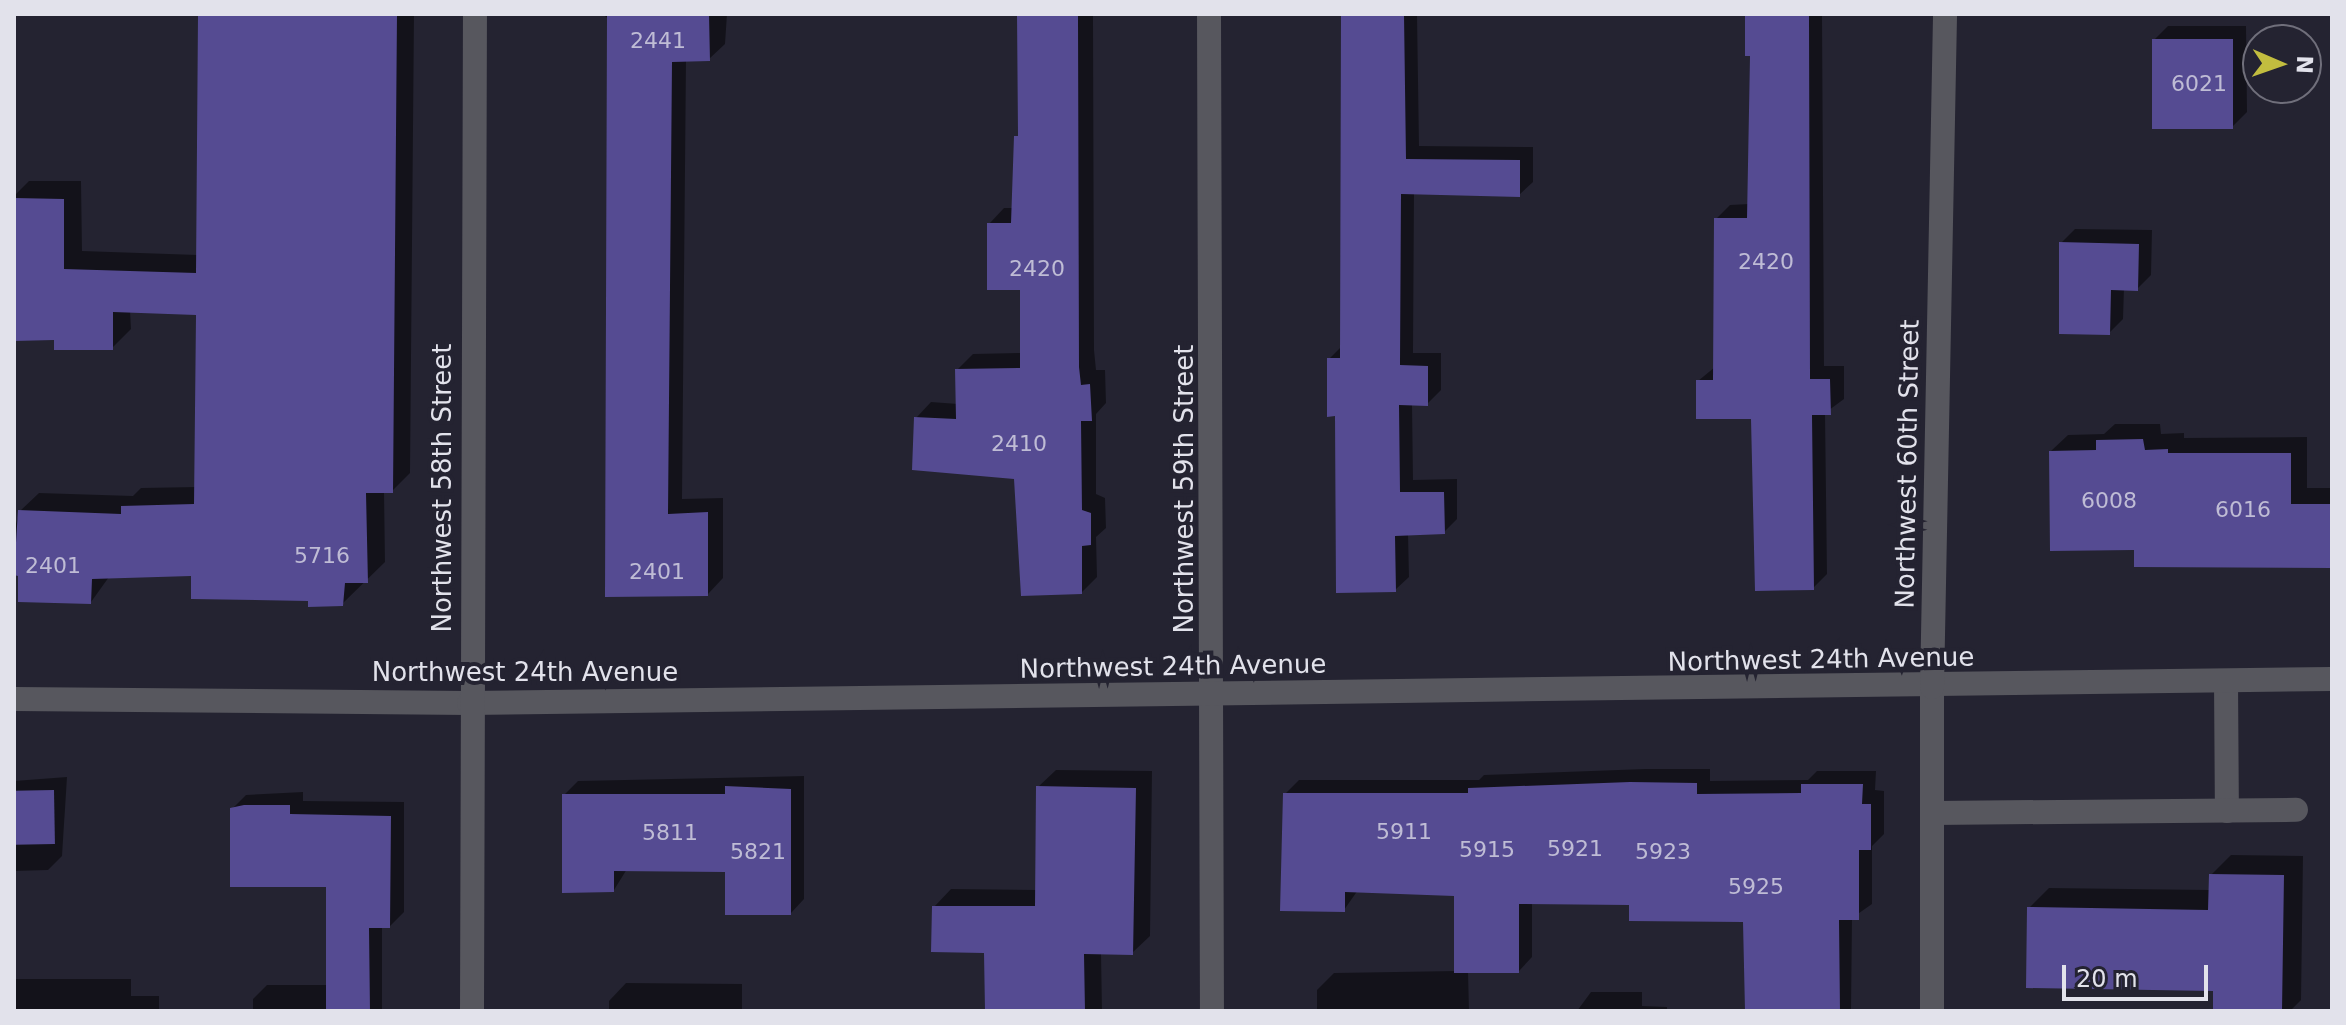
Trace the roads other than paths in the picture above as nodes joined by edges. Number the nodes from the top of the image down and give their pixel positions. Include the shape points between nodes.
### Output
1 (475, 14) edge
2 (1209, 14) edge
3 (1945, 14) edge
4 (2332, 679) edge
5 (2226, 681) junction
6 (1932, 687) junction
7 (1214, 694) junction
8 (14, 699) edge
9 (469, 703) junction
10 (2296, 810) dead end
11 (2227, 811) junction
12 (1933, 813) junction
13 (472, 1011) edge
14 (1212, 1011) edge
15 (1932, 1011) edge

1 - 9 street, Northwest 58th Street
2 - 7 street, Northwest 59th Street
3 - 6 street, Northwest 60th Street
4 - 5 street, Northwest 24th Avenue
5 - 6 street, Northwest 24th Avenue
5 - 11 street
6 - 7 street, Northwest 24th Avenue
6 - 12 street, Northwest 60th Street
7 - 9 street, Northwest 24th Avenue
7 - 14 street, Northwest 59th Street
8 - 9 street, Northwest 24th Avenue
9 - 13 street, Northwest 58th Street
10 - 11 street
11 - 12 street
12 - 15 street, Northwest 60th Street

